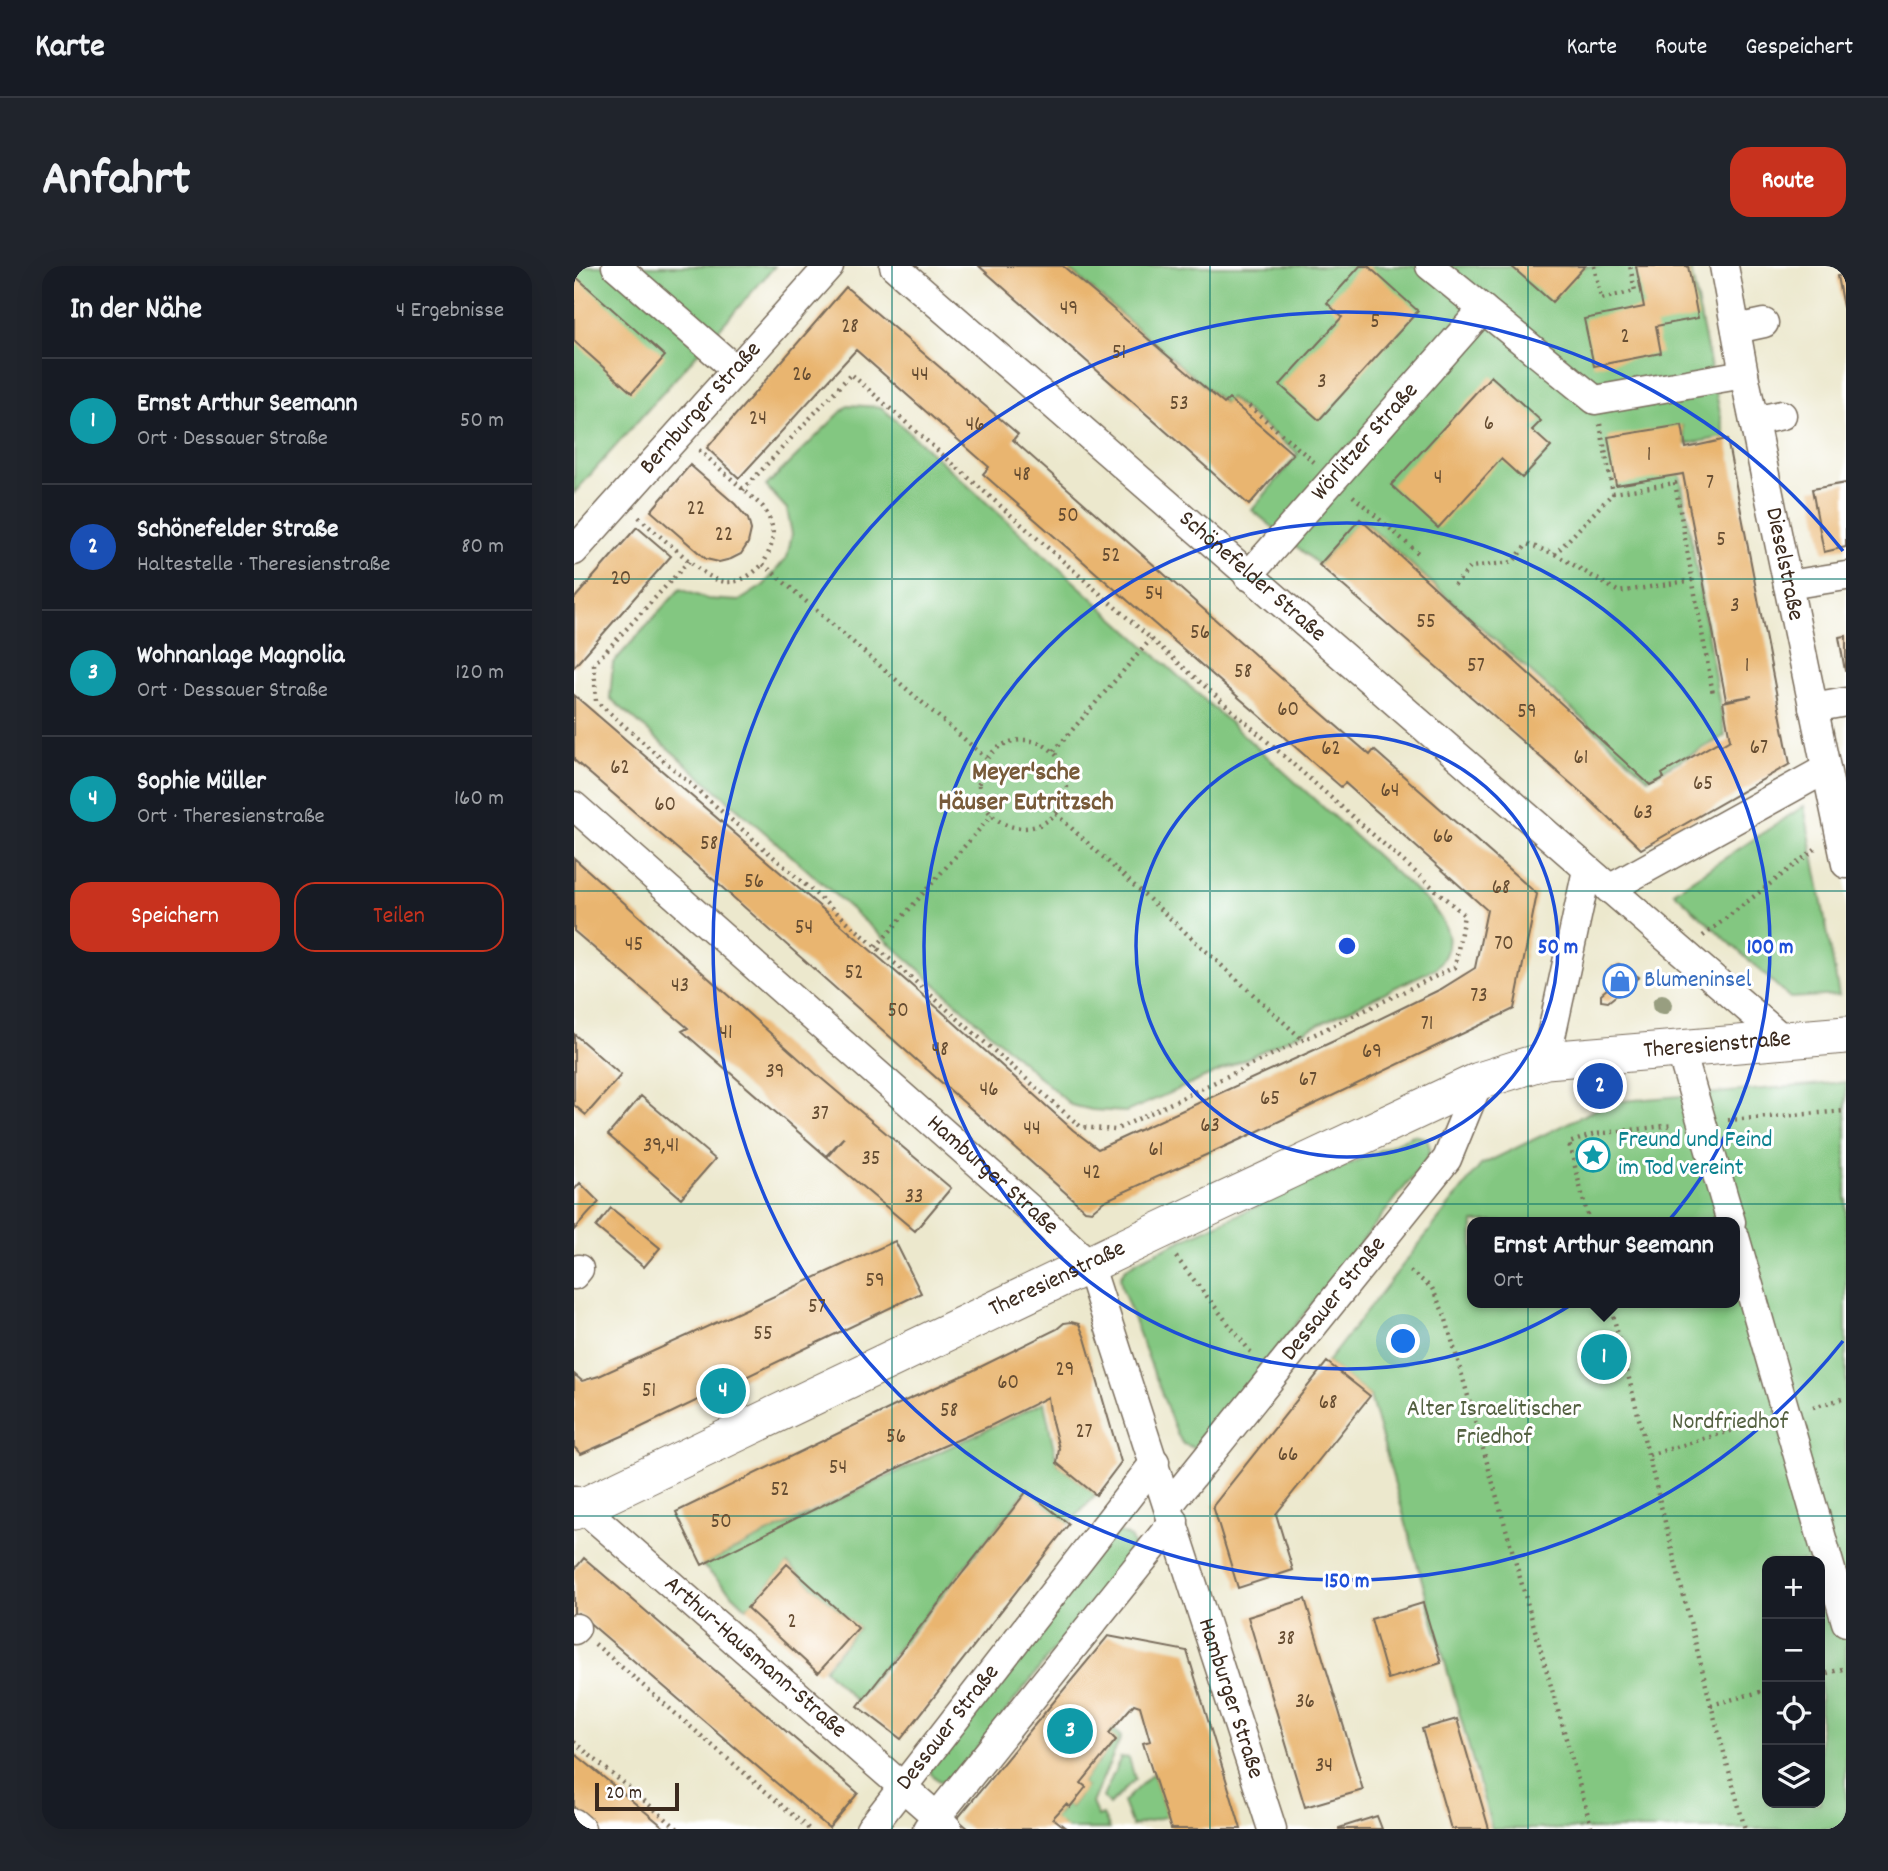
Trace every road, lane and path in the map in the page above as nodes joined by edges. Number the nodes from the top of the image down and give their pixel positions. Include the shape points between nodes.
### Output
1 (616, 266) edge
2 (829, 266) edge
3 (894, 266) edge
4 (1430, 266) edge
5 (1594, 266) edge
6 (1630, 266) edge
7 (1724, 266) edge
8 (1483, 309) junction
9 (1765, 323) dead end
10 (1735, 329) junction
11 (736, 370) junction
12 (1744, 374) junction
13 (1595, 400) junction
14 (1782, 415) dead end
15 (1754, 421) junction
16 (680, 433) junction
17 (743, 490) junction
18 (1613, 493) junction
19 (620, 500) junction
20 (584, 520) edge
21 (574, 551) edge
22 (1555, 554) junction
23 (689, 561) junction
24 (763, 564) junction
25 (1248, 576) junction
26 (1846, 576) edge
27 (1693, 580) junction
28 (1454, 585) dead end
29 (1788, 585) junction
30 (1151, 639) junction
31 (1713, 694) dead end
32 (1846, 702) edge
33 (1813, 708) junction
34 (1054, 751) junction
35 (986, 758) junction
36 (1826, 769) junction
37 (574, 807) edge
38 (1056, 814) junction
39 (992, 815) junction
40 (1839, 830) junction
41 (1846, 864) edge
42 (1587, 870) junction
43 (1609, 889) junction
44 (876, 947) junction
45 (1683, 951) junction
46 (1846, 1035) edge
47 (1303, 1040) junction
48 (1784, 1040) junction
49 (1680, 1048) junction
50 (1546, 1059) junction
51 (1479, 1081) junction
52 (1569, 1143) dead end
53 (1588, 1217) edge
54 (1730, 1217) edge
55 (1157, 1232) junction
56 (1740, 1254) edge
57 (1089, 1264) junction
58 (1410, 1271) dead end
59 (1611, 1308) edge
60 (1271, 1378) junction
61 (1846, 1398) edge
62 (1786, 1415) junction
63 (1649, 1454) junction
64 (1154, 1462) junction
65 (577, 1506) edge
66 (1171, 1513) junction
67 (1846, 1622) edge
68 (575, 1629) edge
69 (1846, 1668) edge
70 (1825, 1674) edge
71 (1762, 1691) edge
72 (1711, 1705) junction
73 (574, 1742) edge
74 (902, 1788) junction
75 (574, 1823) edge
76 (937, 1825) edge
77 (581, 1829) edge
78 (678, 1829) edge
79 (809, 1829) edge
80 (870, 1829) edge
81 (1272, 1829) edge
82 (1592, 1829) edge
83 (1745, 1829) edge

1 - 11 street
2 - 11 street, Bernburger Straße
3 - 25 street, Schönefelder Straße
4 - 8 street
5 - 6 path via 1601,299 1635,291
7 - 10 street, Dieselstraße
8 - 13 street
8 - 25 street, Wörlitzer Straße
9 - 10 street
10 - 12 street, Dieselstraße
11 - 16 street, Bernburger Straße
12 - 13 street
12 - 15 street, Dieselstraße
13 - 18 path
14 - 15 street
15 - 29 street, Dieselstraße
16 - 17 path
16 - 19 street, Bernburger Straße
17 - 24 path via 770,517 775,531
17 - 30 path via 850,374
18 - 22 path
18 - 27 path via 1675,483
19 - 20 street, Bernburger Straße
19 - 23 path
20 - 21 street, Bernburger Straße
22 - 27 path via 1619,592
22 - 28 path via 1527,544 1513,562 1471,567
23 - 24 path via 705,575 735,582 751,576
23 - 44 path via 594,664 596,701
24 - 35 path
25 - 42 street, Schönefelder Straße
26 - 29 street
27 - 31 path
29 - 33 street, Dieselstraße
30 - 34 path
30 - 47 path via 1464,915 1455,967
32 - 33 street
33 - 36 street, Dieselstraße
34 - 35 path via 1029,739 1016,739 1001,744
34 - 38 path via 1065,766 1068,783
35 - 39 path via 978,786
36 - 40 street, Dieselstraße
36 - 43 street
37 - 57 street, Hamburger Straße
38 - 39 path via 1036,827 1020,828 1003,824
38 - 47 path
39 - 44 path
40 - 41 street, Dieselstraße
40 - 45 path
42 - 43 street, Schönefelder Straße
42 - 50 street
43 - 45 street, Schönefelder Straße
44 - 47 path via 1081,1127 1115,1130
45 - 48 street, Schönefelder Straße
46 - 48 main road, Theresienstraße
48 - 49 main road, Theresienstraße
49 - 50 main road, Theresienstraße
49 - 54 street
50 - 51 main road, Theresienstraße
51 - 55 main road, Theresienstraße
51 - 60 street, Dessauer Straße via 1447,1159
52 - 53 path
55 - 57 main road, Theresienstraße
55 - 60 path
56 - 62 street
57 - 64 street, Hamburger Straße
57 - 65 main road, Theresienstraße
58 - 82 path via 1432,1289 1445,1315
59 - 63 path
60 - 66 street, Dessauer Straße
61 - 62 path
62 - 63 path
62 - 67 street
63 - 72 path
64 - 66 street, Hamburger Straße
64 - 74 street, Dessauer Straße
65 - 74 street, Arthur-Hausmann-Straße
66 - 76 street, Dessauer Straße
66 - 81 street, Hamburger Straße
68 - 79 path
69 - 70 path
71 - 72 path
72 - 83 path
73 - 78 path
74 - 76 street, Arthur-Hausmann-Straße
74 - 80 street, Dessauer Straße
75 - 77 street

